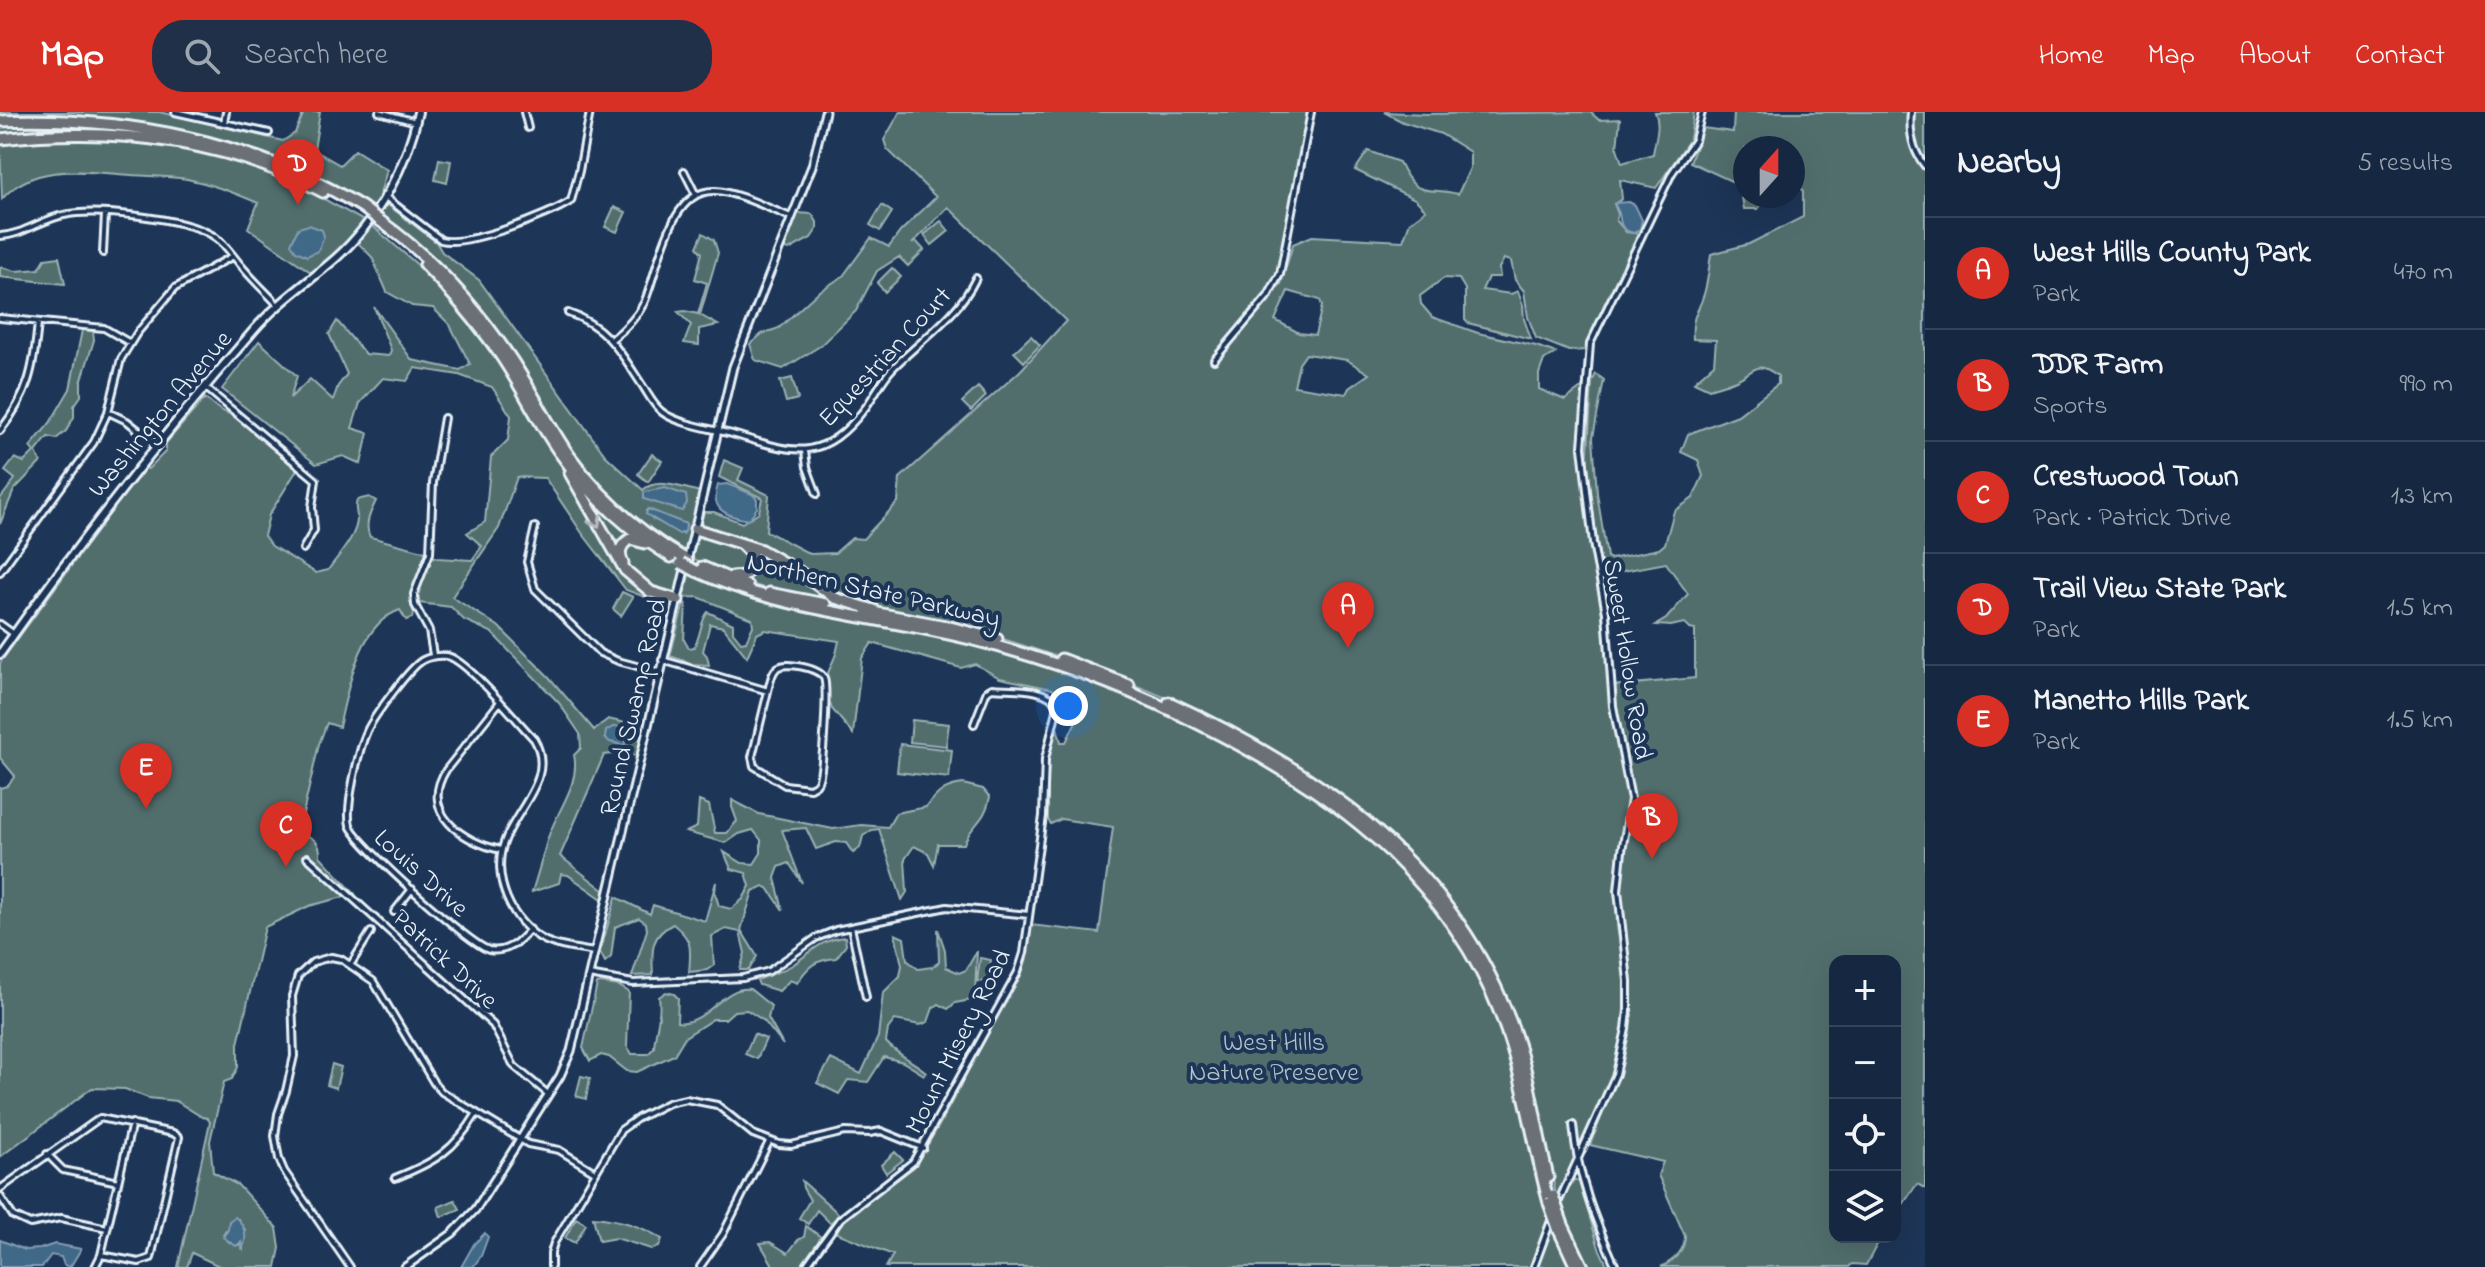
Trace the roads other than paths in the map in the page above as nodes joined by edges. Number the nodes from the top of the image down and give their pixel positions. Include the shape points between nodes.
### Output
1 (175, 112) edge
2 (226, 112) edge
3 (379, 112) edge
4 (418, 112) edge
5 (524, 112) edge
6 (590, 112) edge
7 (825, 112) edge
8 (1311, 112) edge
9 (1702, 112) edge
10 (1911, 112) edge
11 (0, 121) edge
12 (416, 122) junction
13 (224, 123) junction
14 (528, 128) dead end
15 (269, 133) dead end
16 (0, 139) edge
17 (1925, 166) edge
18 (684, 171) dead end
19 (696, 195) junction
20 (384, 196) junction
21 (361, 210) junction
22 (105, 214) junction
23 (791, 217) junction
24 (376, 220) junction
25 (0, 236) edge
26 (103, 253) dead end
27 (233, 256) junction
28 (976, 278) dead end
29 (278, 305) junction
30 (568, 313) dead end
31 (0, 318) edge
32 (38, 321) junction
33 (611, 340) junction
34 (130, 343) junction
35 (1214, 360) dead end
36 (206, 388) junction
37 (108, 412) junction
38 (444, 418) dead end
39 (0, 431) edge
40 (718, 431) junction
41 (157, 445) junction
42 (805, 451) junction
43 (559, 453) junction
44 (817, 494) dead end
45 (535, 527) dead end
46 (695, 529) junction
47 (733, 541) junction
48 (303, 549) dead end
49 (659, 550) junction
50 (680, 559) junction
51 (785, 563) junction
52 (752, 567) junction
53 (700, 569) junction
54 (0, 572) edge
55 (678, 600) junction
56 (897, 616) junction
57 (0, 624) edge
58 (14, 634) junction
59 (0, 654) edge
60 (433, 656) junction
61 (662, 660) junction
62 (659, 672) junction
63 (768, 691) junction
64 (499, 703) junction
65 (974, 724) dead end
66 (501, 850) junction
67 (307, 857) dead end
68 (412, 889) junction
69 (394, 912) dead end
70 (1029, 915) junction
71 (851, 927) junction
72 (530, 929) junction
73 (371, 932) dead end
74 (595, 952) junction
75 (351, 964) junction
76 (589, 975) junction
77 (866, 997) dead end
78 (548, 1094) junction
79 (477, 1113) junction
80 (132, 1123) junction
81 (1573, 1125) dead end
82 (520, 1139) junction
83 (769, 1142) junction
84 (923, 1148) junction
85 (47, 1154) junction
86 (1577, 1162) junction
87 (595, 1172) junction
88 (395, 1178) dead end
89 (118, 1182) junction
90 (0, 1189) edge
91 (0, 1196) edge
92 (1551, 1200) junction
93 (1560, 1226) junction
94 (107, 1228) junction
95 (101, 1255) junction
96 (95, 1267) edge
97 (350, 1267) edge
98 (405, 1267) edge
99 (551, 1267) edge
100 (700, 1267) edge
101 (805, 1267) edge
102 (1534, 1267) edge
103 (1576, 1267) edge
104 (1583, 1267) edge
105 (1616, 1267) edge

1 - 13 street
2 - 13 street
3 - 12 street
4 - 12 main road, Washington Avenue
5 - 14 street
6 - 20 street via 571,201 556,211 447,242
7 - 23 street, Round Swamp Road via 816,157
8 - 35 street via 1280,274
9 - 86 street, Sweet Hollow Road via 1695,140 1672,173 1590,344 1582,447 1606,613 1613,706 1631,799 1618,891 1628,1010 1616,1074
10 - 17 street via 1912,140
11 - 21 highway, Northern State Parkway via 107,124 207,141 281,165
12 - 20 main road, Washington Avenue
13 - 15 street
16 - 21 highway, Northern State Parkway via 93,133 202,146 280,171
18 - 19 street
19 - 23 street via 718,191
19 - 33 street via 674,221 643,304
20 - 24 main road, Washington Avenue
21 - 24 highway, Northern State Parkway, bridge
22 - 25 street via 62,215
22 - 26 street
22 - 27 street via 201,230
23 - 40 street, Round Swamp Road via 738,351
24 - 29 main road, Washington Avenue
24 - 43 highway, Northern State Parkway via 463,305 498,350
24 - 50 highway, Northern State Parkway via 411,243 451,282 509,356 569,455 636,525
27 - 29 street
27 - 34 street via 175,288
28 - 42 street, Equestrian Court via 962,301 885,376 852,422 826,443
29 - 36 main road, Washington Avenue
30 - 33 street, Equestrian Court via 596,325
31 - 32 street
32 - 34 street via 104,328
32 - 39 street via 31,378
33 - 40 street, Equestrian Court via 663,413
34 - 37 street
36 - 41 main road, Washington Avenue
36 - 48 street via 316,480 314,530
37 - 41 street
37 - 54 street via 86,455
38 - 60 street via 433,483 430,556 414,594
40 - 42 street, Equestrian Court
40 - 46 street, Round Swamp Road
41 - 58 main road, Washington Avenue
42 - 44 street
43 - 49 highway, Northern State Parkway via 599,501
43 -> 55 highway via 625,570 651,592
45 - 62 street via 527,562 535,589 600,653
46 - 47 highway
46 - 55 street, Round Swamp Road
47 - 51 highway
47 - 52 highway via 750,552
49 - 50 highway, Northern State Parkway
49 - 55 highway via 630,539 621,546 620,558 642,584
50 - 53 highway, Northern State Parkway
51 - 52 highway via 765,558
51 - 56 highway via 835,598
52 - 53 highway via 737,578
53 - 56 highway, Northern State Parkway via 771,593
53 - 92 highway, Northern State Parkway via 769,599 926,628 1077,672 1241,745 1336,803 1409,869 1473,958 1517,1062
55 - 61 street, Round Swamp Road
56 - 92 highway, Northern State Parkway via 1041,653 1156,697 1287,765 1372,825 1434,889 1487,970 1526,1070
57 - 58 street
58 - 59 main road, Washington Avenue
60 - 64 street via 456,659
60 - 68 street, Louis Drive via 410,670 368,730 348,807 358,839
61 - 62 street, Round Swamp Road
61 - 63 street
62 - 74 street, Round Swamp Road
63 - 63 street via 778,667 823,677 819,779 810,788 785,785 754,766
64 - 66 street via 534,739 542,759 540,778
64 - 66 street via 440,779 437,800 464,837
65 - 70 street, Mount Misery Road via 992,688 1038,692 1058,706 1045,759
66 - 72 street, Louis Drive via 507,898
67 - 78 street, Patrick Drive via 493,1025 514,1066
68 - 69 street, Patrick Drive
68 - 72 street, Louis Drive via 482,947 507,948
70 - 71 street via 947,907
70 - 84 street, Mount Misery Road via 1018,972
71 - 76 street via 816,938 758,975 645,983
71 - 77 street
72 - 74 street, Louis Drive via 553,944
73 - 75 street, Patrick Drive
74 - 76 street, Round Swamp Road
75 - 79 street via 373,981 434,1083
75 - 97 street via 322,958 298,976 292,996 294,1056 275,1136 284,1171
76 - 78 street, Round Swamp Road via 571,1051
78 - 82 street, Round Swamp Road
79 - 82 street
79 - 88 street via 446,1154
80 - 85 street via 100,1118
80 - 89 street
80 - 95 street via 179,1137 153,1252 139,1262
81 - 86 street
82 - 87 street via 559,1150
82 - 98 street, Round Swamp Road via 467,1219
83 - 84 street via 791,1145 845,1132 881,1131
83 - 87 street via 717,1105 676,1100 621,1130
83 - 100 street via 723,1234
84 - 101 street, Mount Misery Road via 913,1162 840,1219
85 - 89 street via 63,1170
85 - 90 street
86 - 102 street, Sweet Hollow Road
86 - 105 street
87 - 99 street via 554,1243
89 - 94 street
91 - 94 street via 13,1216 30,1224 61,1218
92 - 93 highway, Northern State Parkway, bridge
93 - 103 highway, Northern State Parkway
93 - 104 highway, Northern State Parkway
94 - 95 street
95 - 96 street

